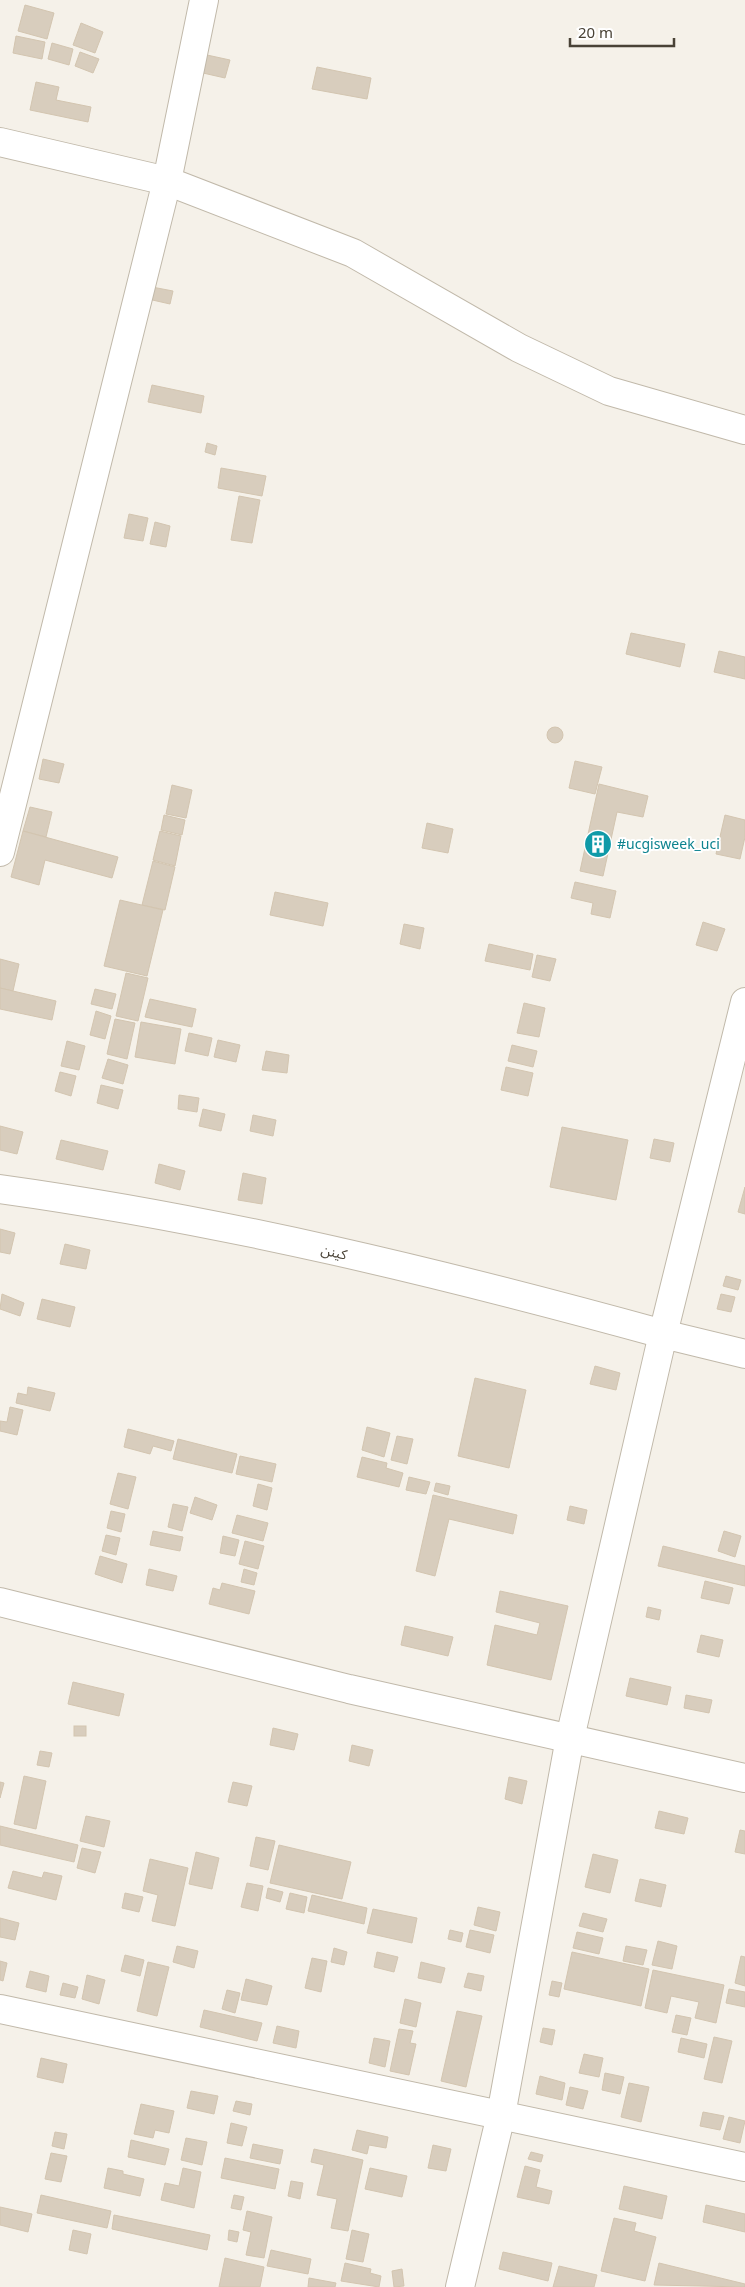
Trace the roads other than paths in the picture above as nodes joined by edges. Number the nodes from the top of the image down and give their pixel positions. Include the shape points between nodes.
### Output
1 (204, 0) edge
2 (0, 142) edge
3 (168, 181) junction
4 (745, 430) edge
5 (0, 852) edge
6 (745, 1002) edge
7 (0, 1189) edge
8 (663, 1334) junction
9 (745, 1354) edge
10 (0, 1602) edge
11 (570, 1738) junction
12 (745, 1778) edge
13 (0, 2009) edge
14 (502, 2116) junction
15 (745, 2167) edge
16 (460, 2287) edge

1 - 3 street
2 - 3 street
3 - 4 street via 353,253 519,348 609,391
3 - 5 street
6 - 8 street
7 - 8 street, كينن via 183,1219 452,1279
8 - 9 street, كينن
8 - 11 street
10 - 11 street via 349,1689
11 - 12 street
11 - 14 street
13 - 14 street
14 - 15 street
14 - 16 street

